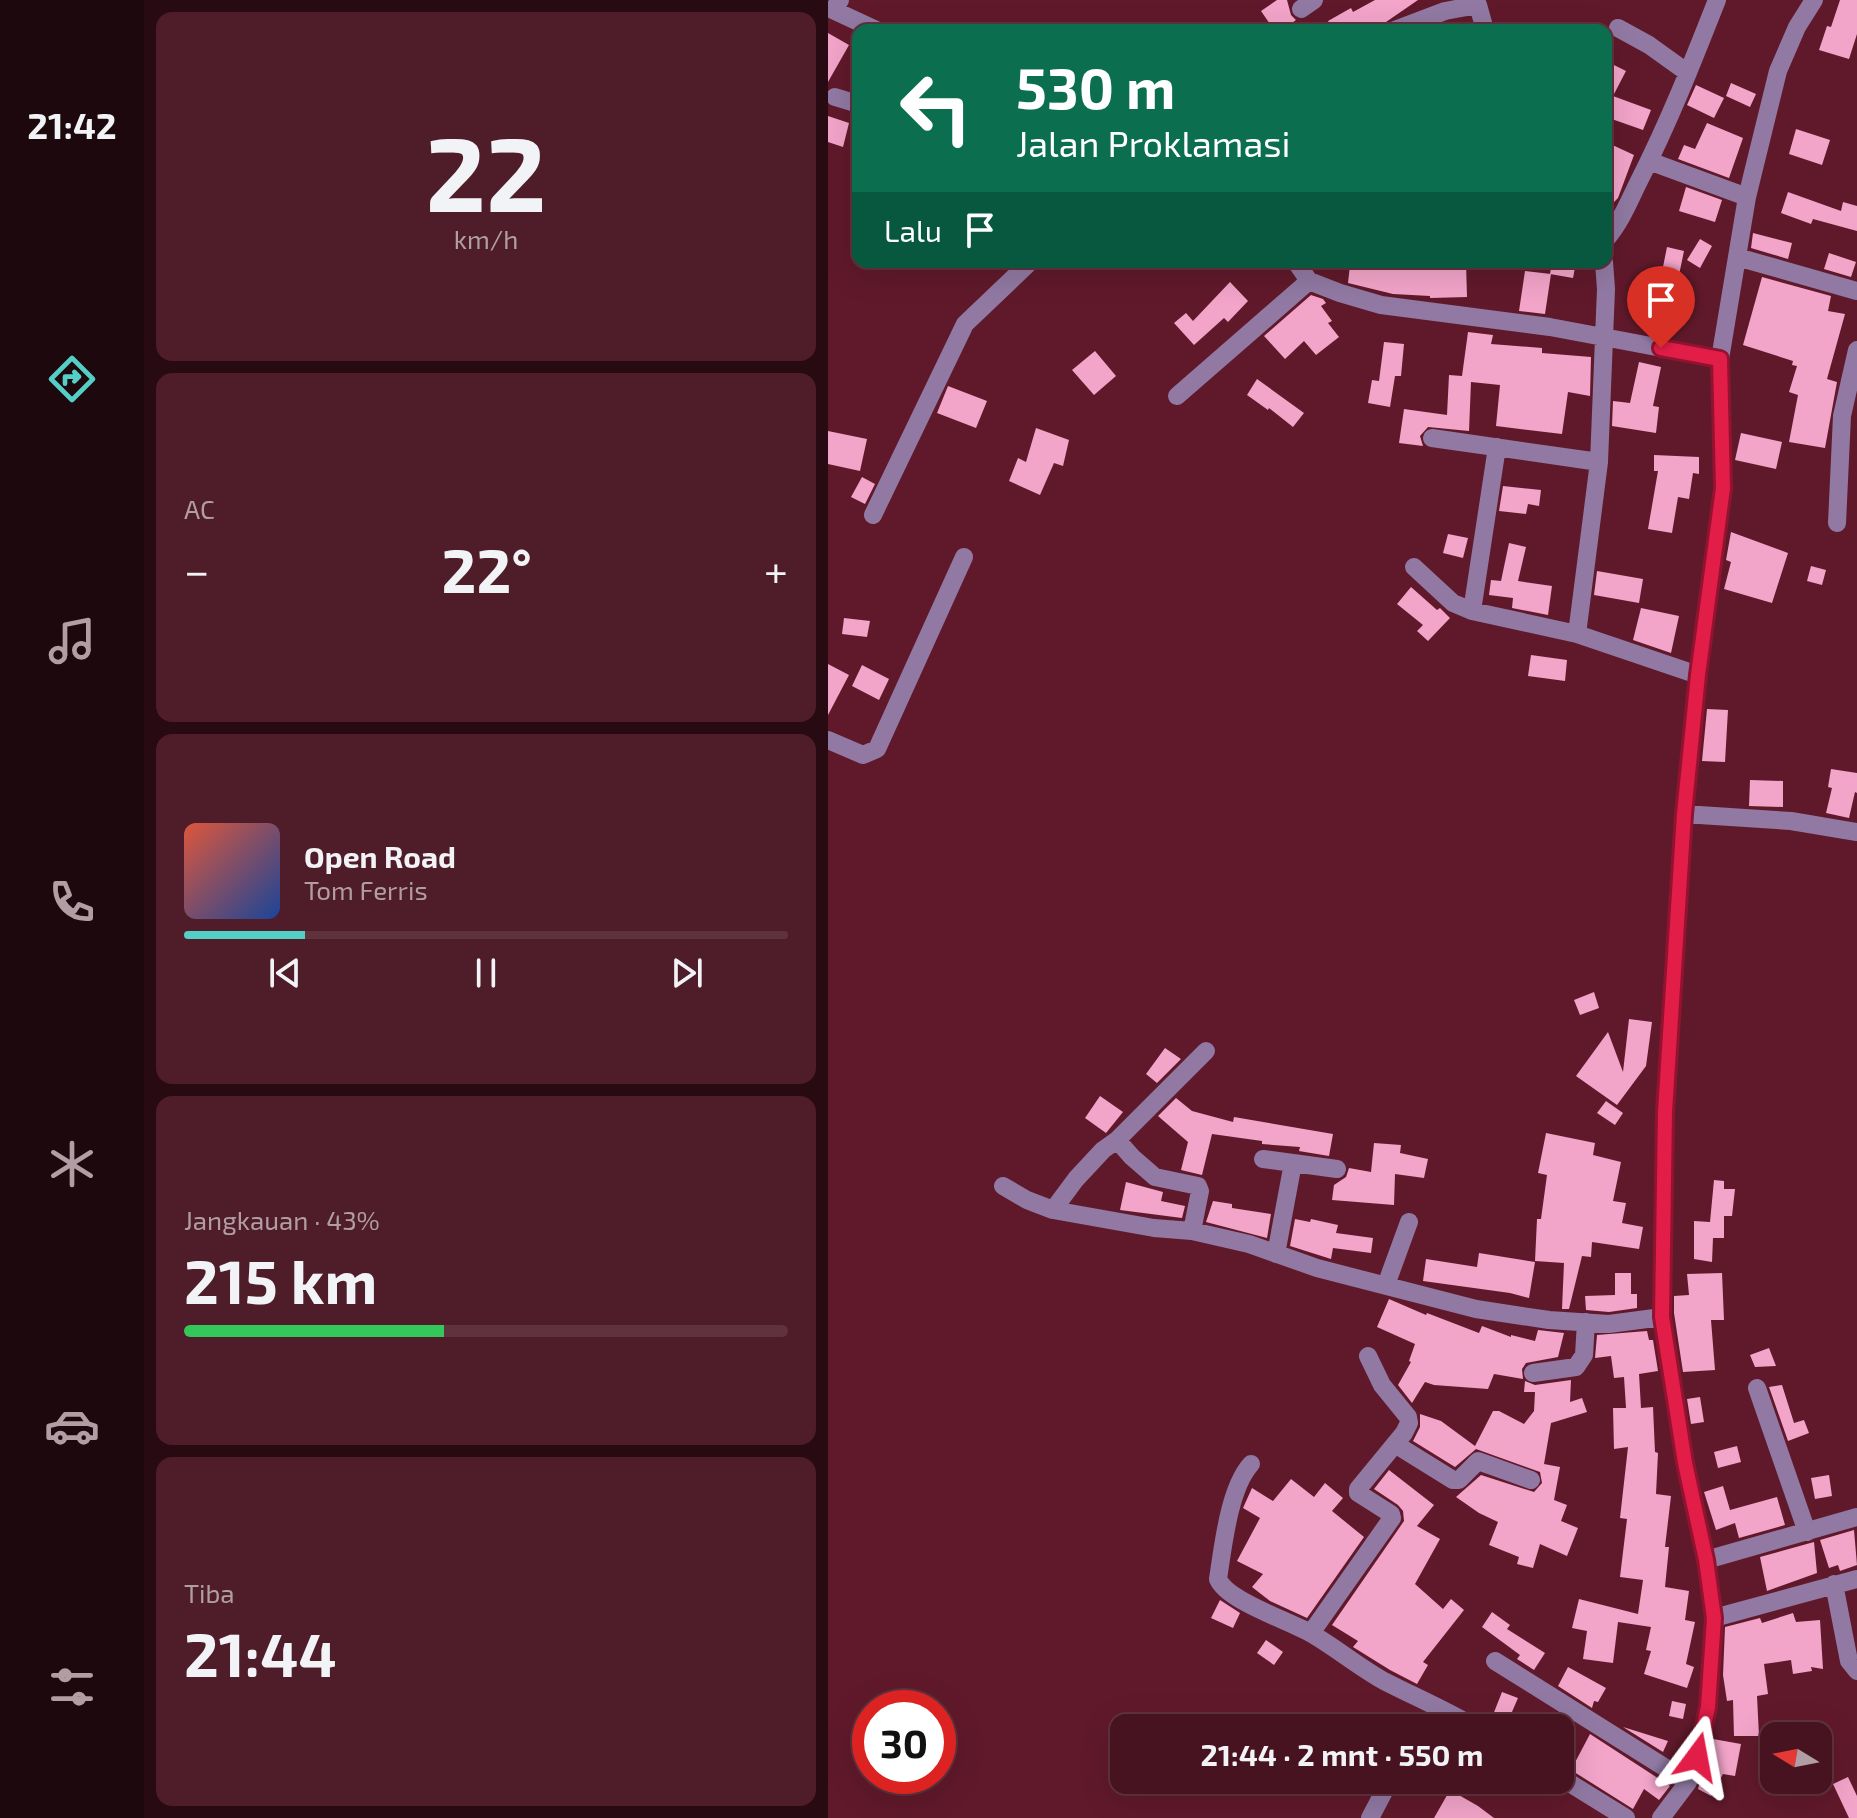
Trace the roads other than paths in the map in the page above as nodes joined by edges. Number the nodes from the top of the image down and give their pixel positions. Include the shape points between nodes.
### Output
1 (1717, 0) edge
2 (1814, 0) edge
3 (834, 10) edge
4 (863, 24) edge
5 (1411, 24) edge
6 (1483, 24) edge
7 (1618, 28) dead end
8 (1688, 73) junction
9 (835, 97) dead end
10 (852, 102) edge
11 (1649, 161) junction
12 (1747, 197) junction
13 (1612, 232) edge
14 (1737, 257) junction
15 (1024, 268) edge
16 (1300, 268) edge
17 (1604, 268) edge
18 (1309, 281) junction
19 (1857, 291) edge
20 (1604, 337) junction
21 (1857, 350) edge
22 (1720, 359) junction
23 (1177, 396) dead end
24 (1432, 438) dead end
25 (1497, 447) junction
26 (1599, 462) junction
27 (873, 515) dead end
28 (1837, 523) dead end
29 (964, 557) dead end
30 (1414, 567) dead end
31 (1472, 611) junction
32 (1577, 634) junction
33 (1698, 675) junction
34 (828, 740) edge
35 (1684, 814) junction
36 (1857, 832) edge
37 (1206, 1051) dead end
38 (1117, 1140) junction
39 (1263, 1159) dead end
40 (1293, 1163) junction
41 (1337, 1169) dead end
42 (1003, 1186) dead end
43 (1053, 1210) junction
44 (1409, 1222) dead end
45 (1192, 1231) junction
46 (1276, 1254) junction
47 (1386, 1285) junction
48 (1662, 1317) junction
49 (1586, 1322) junction
50 (1368, 1356) dead end
51 (1533, 1373) dead end
52 (1757, 1388) dead end
53 (1395, 1444) junction
54 (1251, 1464) dead end
55 (1531, 1480) dead end
56 (1857, 1517) edge
57 (1807, 1532) junction
58 (1706, 1560) junction
59 (1857, 1579) edge
60 (1834, 1584) junction
61 (1714, 1618) junction
62 (1311, 1633) junction
63 (1495, 1661) dead end
64 (1857, 1671) edge
65 (1453, 1714) edge
66 (1688, 1782) junction
67 (1574, 1786) edge
68 (1383, 1794) edge
69 (1370, 1818) edge
70 (1626, 1818) edge
71 (1661, 1818) edge

1 - 8 street
2 - 12 street via 1778,71
3 - 4 street
5 - 6 street via 1478,5
7 - 8 street
8 - 11 street
9 - 10 street
11 - 12 street
11 - 13 street
12 - 14 street
14 - 19 street
14 - 22 street
15 - 27 street via 965,324
16 - 18 street
17 - 20 street
18 - 20 street via 1381,305
18 - 23 street
20 - 22 street
20 - 26 street
21 - 28 street via 1842,416
22 - 33 street via 1723,488
24 - 25 street
25 - 26 street
25 - 31 street
26 - 32 street
29 - 34 street via 877,749 863,755
30 - 31 street via 1453,603
31 - 32 street
32 - 33 street
33 - 35 street
35 - 36 street via 1791,821
35 - 48 street via 1665,1112
37 - 38 street
38 - 43 street
38 - 45 street via 1155,1177 1198,1186
39 - 40 street
40 - 41 street
40 - 46 street
42 - 43 street
43 - 45 street
44 - 47 street
45 - 46 street
46 - 47 street
47 - 49 street via 1476,1309
48 - 49 street
48 - 58 street
49 - 51 street via 1584,1355 1576,1367
50 - 53 street via 1382,1385 1408,1417 1408,1428
52 - 57 street
53 - 55 street via 1453,1480 1478,1461
53 - 62 street via 1358,1489 1392,1520
54 - 62 street via 1238,1487 1218,1579 1226,1590
56 - 57 street
57 - 58 street
58 - 61 street
59 - 60 street
60 - 61 street
60 - 64 street via 1849,1661
61 - 66 street via 1708,1707
62 - 65 street via 1382,1679
63 - 66 street
66 - 71 street
67 - 70 street
68 - 69 street

